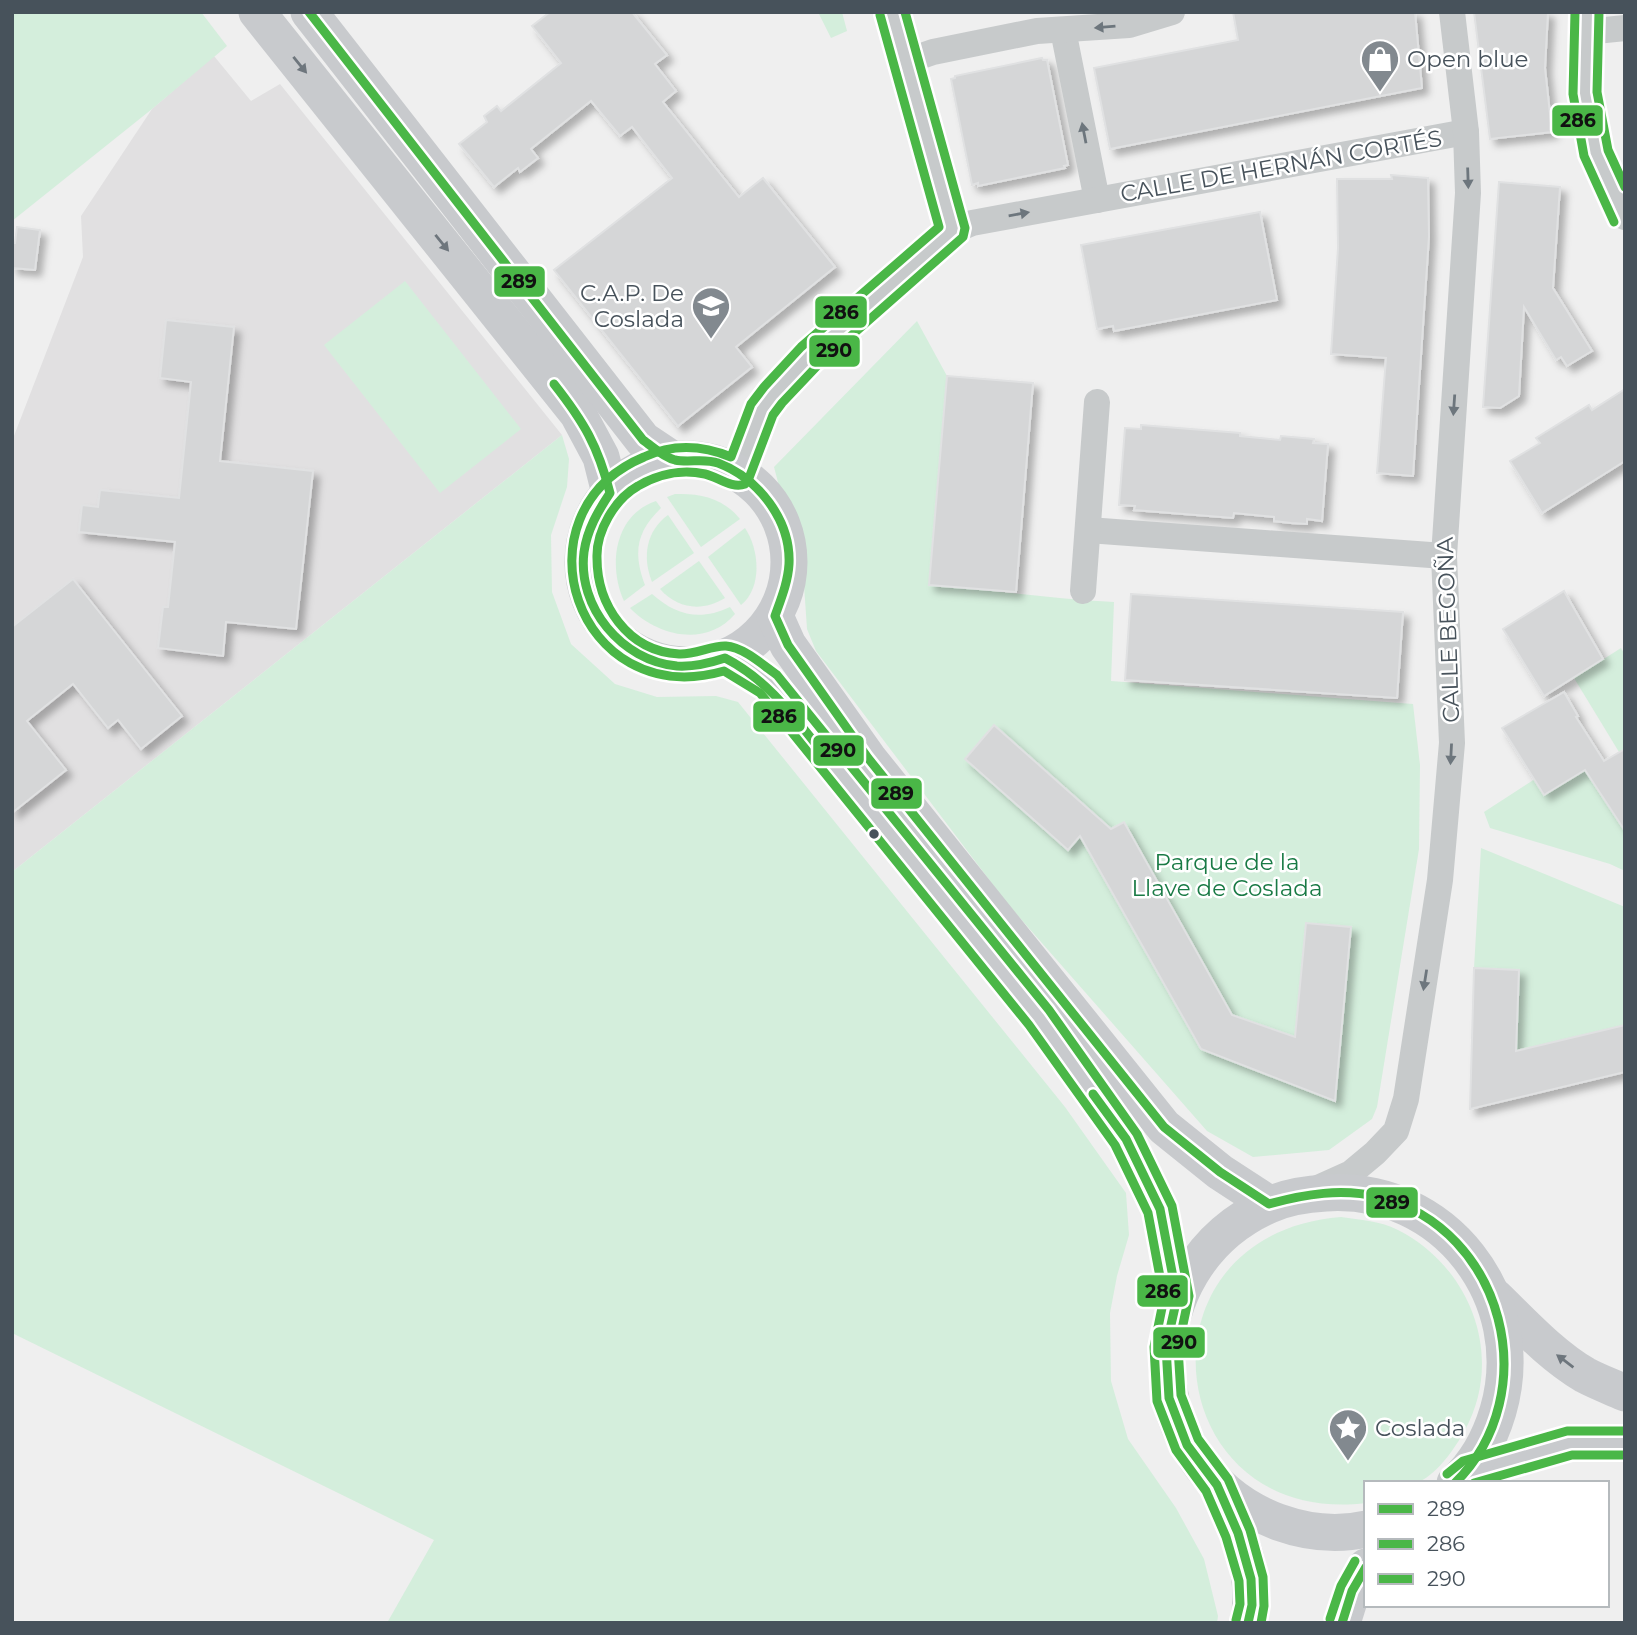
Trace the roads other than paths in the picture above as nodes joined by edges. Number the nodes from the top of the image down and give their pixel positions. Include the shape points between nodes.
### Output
1 (309, 12) edge
2 (892, 12) edge
3 (1172, 12) edge
4 (1452, 12) edge
5 (277, 19) edge
6 (1587, 22) edge
7 (1625, 27) edge
8 (1063, 30) junction
9 (907, 61) junction
10 (1466, 132) junction
11 (1097, 200) junction
12 (1625, 217) edge
13 (953, 231) junction
14 (1097, 402) dead end
15 (673, 460) junction
16 (738, 474) junction
17 (610, 493) junction
18 (1088, 530) junction
19 (1444, 556) junction
20 (1083, 591) dead end
21 (775, 616) junction
22 (725, 658) junction
23 (1286, 1199) junction
24 (1492, 1294) junction
25 (1177, 1298) junction
26 (1625, 1393) edge
27 (1625, 1443) edge
28 (1461, 1478) edge
29 (1217, 1485) junction
30 (1364, 1529) edge
31 (1364, 1570) edge
32 (1248, 1623) edge
33 (1342, 1623) edge

1 - 15 main road via 643,440
2 - 9 street
3 -> 8 street via 1129,25
4 - 10 street, CALLE BEGOÑA
5 -> 17 main road via 578,414 601,457
6 - 7 street
6 - 12 street via 1586,93 1596,154
8 - 9 street via 1037,31
11 -> 8 street, CALLE DE HERNÁN CORTÉS
9 - 13 street
10 - 11 street, CALLE DE HERNÁN CORTÉS
10 -> 19 street, CALLE BEGOÑA via 1468,193
13 -> 11 street, CALLE DE HERNÁN CORTÉS via 972,223
13 - 16 street via 809,356 773,395 762,409
14 - 18 street
15 - 16 main road via 717,463
15 - 17 main road via 628,477
16 - 21 main road via 769,501 784,531 789,559 786,589
17 - 22 main road via 595,513 586,537 586,587 595,611 619,640 651,660 676,666
18 - 19 street
18 - 20 street
19 -> 23 street, CALLE BEGOÑA via 1452,743 1448,807 1406,1099 1395,1131 1375,1153 1351,1173
21 - 22 main road via 745,648
21 - 23 main road via 788,645 868,758 1164,1127 1220,1172
22 - 25 main road via 768,684 1039,1018 1118,1128 1160,1209
23 - 24 main road via 1348,1191 1394,1201 1435,1222 1468,1254
23 - 25 main road via 1231,1227 1199,1259
26 -> 24 main road via 1568,1363
24 - 28 main road via 1505,1339 1505,1387 1492,1432
25 - 29 main road via 1166,1347 1169,1398 1187,1445
27 - 28 main road via 1570,1443
29 - 30 main road via 1256,1513 1301,1530
29 - 32 main road via 1238,1532 1251,1579
31 - 33 main road

